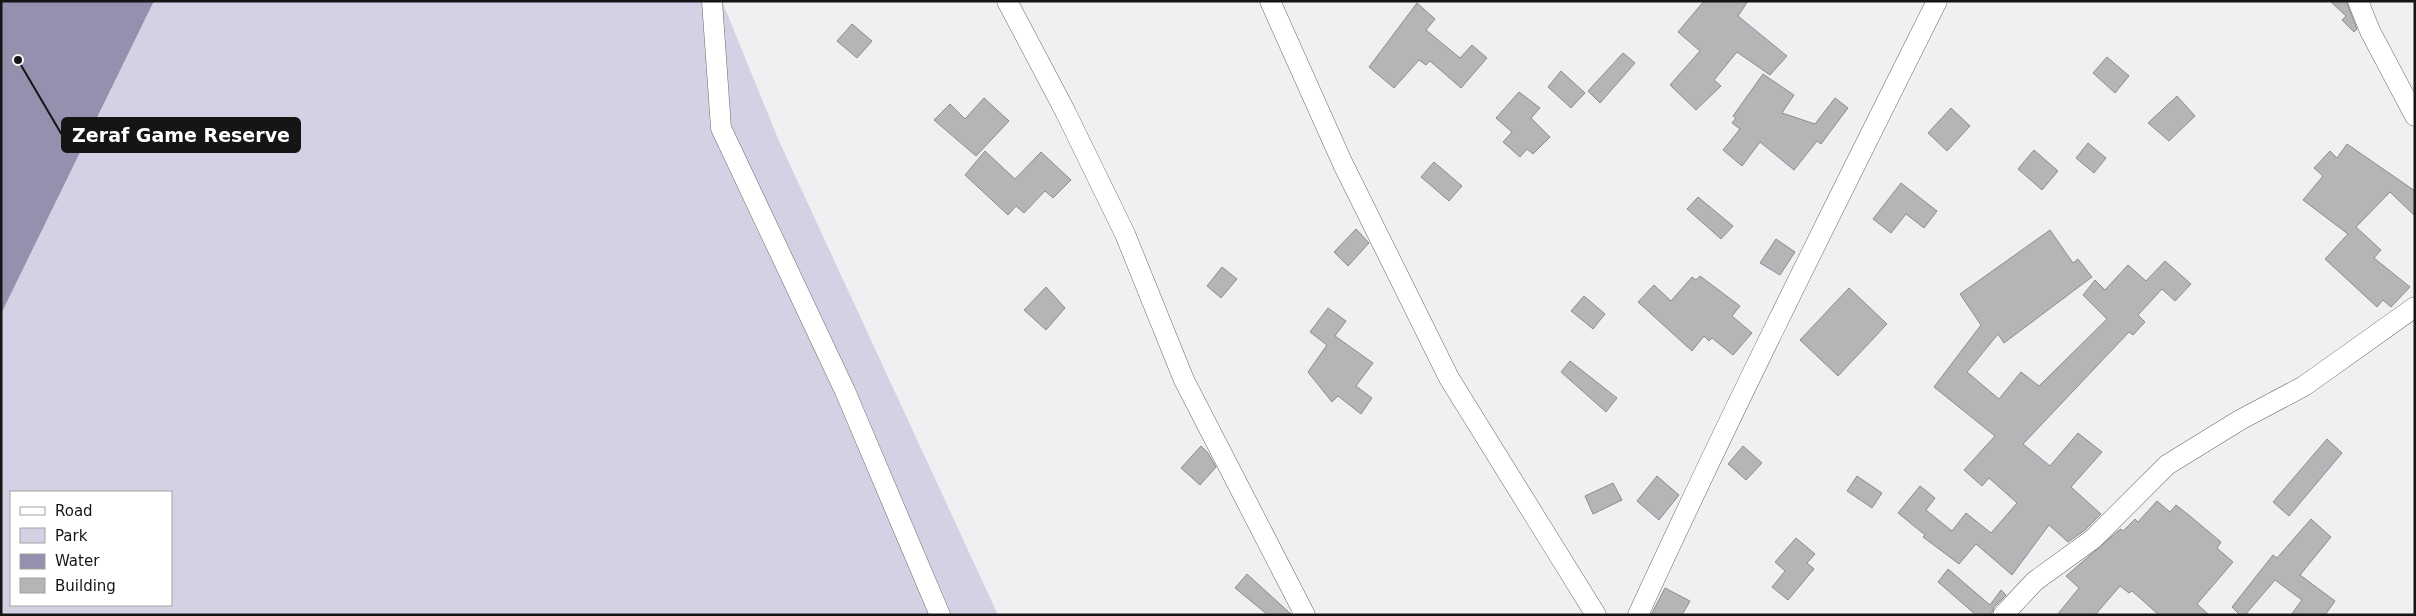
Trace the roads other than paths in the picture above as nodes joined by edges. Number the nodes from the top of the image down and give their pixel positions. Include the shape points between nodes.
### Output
1 (712, 1) edge
2 (1007, 1) edge
3 (1270, 1) edge
4 (1937, 1) edge
5 (2358, 1) edge
6 (2415, 116) edge
7 (2415, 307) edge
8 (940, 615) edge
9 (1305, 615) edge
10 (1596, 615) edge
11 (1638, 615) edge
12 (2003, 615) edge

1 - 8 street via 721,128 845,391
2 - 9 street via 1126,234 1184,380
3 - 10 street via 1343,164 1449,378
4 - 11 street via 1811,253
5 - 6 street via 2370,31
7 - 12 street via 2304,386 2240,420 2167,465 2093,539 2034,581

